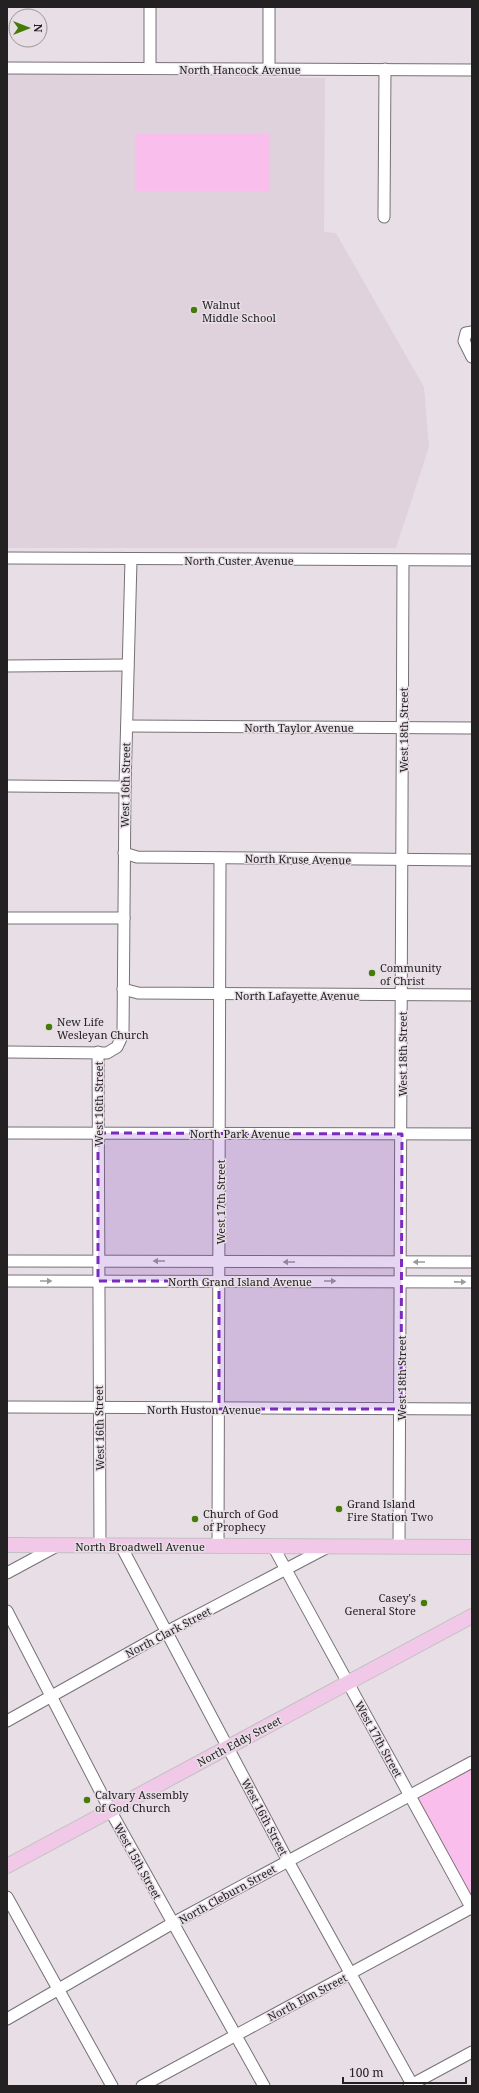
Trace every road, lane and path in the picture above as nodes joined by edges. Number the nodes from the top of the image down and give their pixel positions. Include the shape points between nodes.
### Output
1 (150, 7) edge
2 (269, 7) edge
3 (7, 68) edge
4 (150, 68) junction
5 (269, 69) junction
6 (385, 69) junction
7 (472, 70) edge
8 (384, 216) dead end
9 (472, 332) edge
10 (472, 357) edge
11 (7, 558) edge
12 (131, 560) junction
13 (403, 560) junction
14 (472, 560) edge
15 (128, 664) junction
16 (7, 666) edge
17 (126, 726) junction
18 (403, 727) junction
19 (472, 728) edge
20 (7, 786) edge
21 (125, 787) junction
22 (124, 853) junction
23 (220, 858) junction
24 (403, 860) junction
25 (472, 860) edge
26 (7, 918) edge
27 (124, 918) junction
28 (123, 989) junction
29 (220, 994) junction
30 (402, 995) junction
31 (472, 995) edge
32 (7, 1052) edge
33 (98, 1052) junction
34 (7, 1133) edge
35 (98, 1133) junction
36 (220, 1133) junction
37 (402, 1134) junction
38 (472, 1134) edge
39 (7, 1261) edge
40 (98, 1261) junction
41 (219, 1262) junction
42 (402, 1262) junction
43 (472, 1262) edge
44 (7, 1280) edge
45 (98, 1281) junction
46 (219, 1281) junction
47 (402, 1281) junction
48 (472, 1282) edge
49 (7, 1407) edge
50 (98, 1408) junction
51 (219, 1409) junction
52 (401, 1409) junction
53 (472, 1409) edge
54 (7, 1545) edge
55 (57, 1546) junction
56 (100, 1546) junction
57 (121, 1546) junction
58 (274, 1546) junction
59 (330, 1546) junction
60 (218, 1547) junction
61 (399, 1547) junction
62 (472, 1547) edge
63 (286, 1570) junction
64 (7, 1573) edge
65 (7, 1611) edge
66 (471, 1619) edge
67 (168, 1631) junction
68 (348, 1683) junction
69 (51, 1696) junction
70 (7, 1721) edge
71 (228, 1747) junction
72 (472, 1762) edge
73 (410, 1796) junction
74 (110, 1810) junction
75 (288, 1861) junction
76 (7, 1866) edge
77 (7, 1897) edge
78 (472, 1908) edge
79 (173, 1923) junction
80 (350, 1974) junction
81 (58, 1989) junction
82 (7, 2019) edge
83 (236, 2036) junction
84 (472, 2052) edge
85 (411, 2085) edge
86 (112, 2086) edge
87 (142, 2086) edge
88 (264, 2086) edge

1 - 4 street
2 - 5 street
3 - 4 street, North Hancock Avenue
4 - 5 street, North Hancock Avenue
5 - 6 street, North Hancock Avenue
6 - 7 street, North Hancock Avenue
6 - 8 street
9 - 10 street via 466,333 464,342
11 - 12 street, North Custer Avenue
12 - 13 street, North Custer Avenue
12 - 15 street, West 16th Street
13 - 14 street, North Custer Avenue
13 - 18 street, West 18th Street
15 - 16 street
15 - 17 street, West 16th Street
17 - 18 street, North Taylor Avenue
17 - 21 street, West 16th Street
18 - 19 street, North Taylor Avenue
18 - 24 street, West 18th Street
20 - 21 street
21 - 22 street, West 16th Street
22 - 23 street, North Kruse Avenue via 137,856
22 - 27 street, West 16th Street
23 - 24 street, North Kruse Avenue
23 - 29 street, West 17th Street
24 - 25 street, North Kruse Avenue
24 - 30 street, West 18th Street
26 - 27 street
27 - 28 street, West 16th Street
28 - 29 street, North Lafayette Avenue via 138,993
28 - 33 street, West 16th Street via 123,1034 117,1047 107,1053
29 - 30 street, North Lafayette Avenue
29 - 36 street, West 17th Street
30 - 31 street, North Lafayette Avenue
30 - 37 street, West 18th Street
32 - 33 street
33 - 35 street, West 16th Street
34 - 35 street, North Park Avenue
35 - 36 street, North Park Avenue
35 - 40 street, West 16th Street
36 - 37 street, North Park Avenue
36 - 41 street, West 17th Street
37 - 38 street, North Park Avenue
37 - 42 street, West 18th Street
39 - 40 street, North Grand Island Avenue
41 -> 40 street, North Grand Island Avenue
40 - 45 street, West 16th Street
42 -> 41 street, North Grand Island Avenue
41 - 46 street, West 17th Street
43 -> 42 street, North Grand Island Avenue
42 - 47 street, West 18th Street
44 -> 45 street, North Grand Island Avenue
45 - 46 street, North Grand Island Avenue
45 - 50 street, West 16th Street
46 -> 47 street, North Grand Island Avenue
46 - 51 street, West 17th Street
47 -> 48 street, North Grand Island Avenue
47 - 52 street, West 18th Street
49 - 50 street, North Huston Avenue
50 - 51 street, North Huston Avenue
50 - 56 street, West 16th Street
51 - 52 street, North Huston Avenue
51 - 60 street, West 17th Street
52 - 53 street, North Huston Avenue
52 - 61 street, West 18th Street
54 - 55 main road, North Broadwell Avenue
55 - 56 main road, North Broadwell Avenue
55 - 64 street
56 - 57 main road, North Broadwell Avenue
57 - 60 main road, North Broadwell Avenue
57 - 67 street, West 16th Street
58 - 59 main road, North Broadwell Avenue
58 - 60 main road, North Broadwell Avenue
58 - 63 street
59 - 61 main road, North Broadwell Avenue
59 - 63 street, North Clark Street
61 - 62 main road, North Broadwell Avenue
63 - 67 street, North Clark Street
63 - 68 street, West 17th Street
65 - 69 street, West 15th Street
66 - 68 main road, North Eddy Street
67 - 69 street, North Clark Street
67 - 71 street, West 16th Street
68 - 71 main road, North Eddy Street
68 - 73 street, West 17th Street
69 - 70 street, North Clark Street
69 - 74 street, West 15th Street
71 - 74 main road, North Eddy Street
71 - 75 street, West 16th Street
72 - 73 street, North Cleburn Street
73 - 75 street, North Cleburn Street
73 - 78 street, West 17th Street
74 - 76 main road, North Eddy Street
74 - 79 street, West 15th Street
75 - 79 street, North Cleburn Street
75 - 80 street, West 16th Street
77 - 81 street
78 - 80 street, North Elm Street
79 - 81 street, North Cleburn Street
79 - 83 street, West 15th Street
80 - 83 street, North Elm Street
80 - 85 street, West 16th Street
81 - 82 street, North Cleburn Street
81 - 86 street
83 - 87 street, North Elm Street
83 - 88 street, West 15th Street
84 - 85 street

